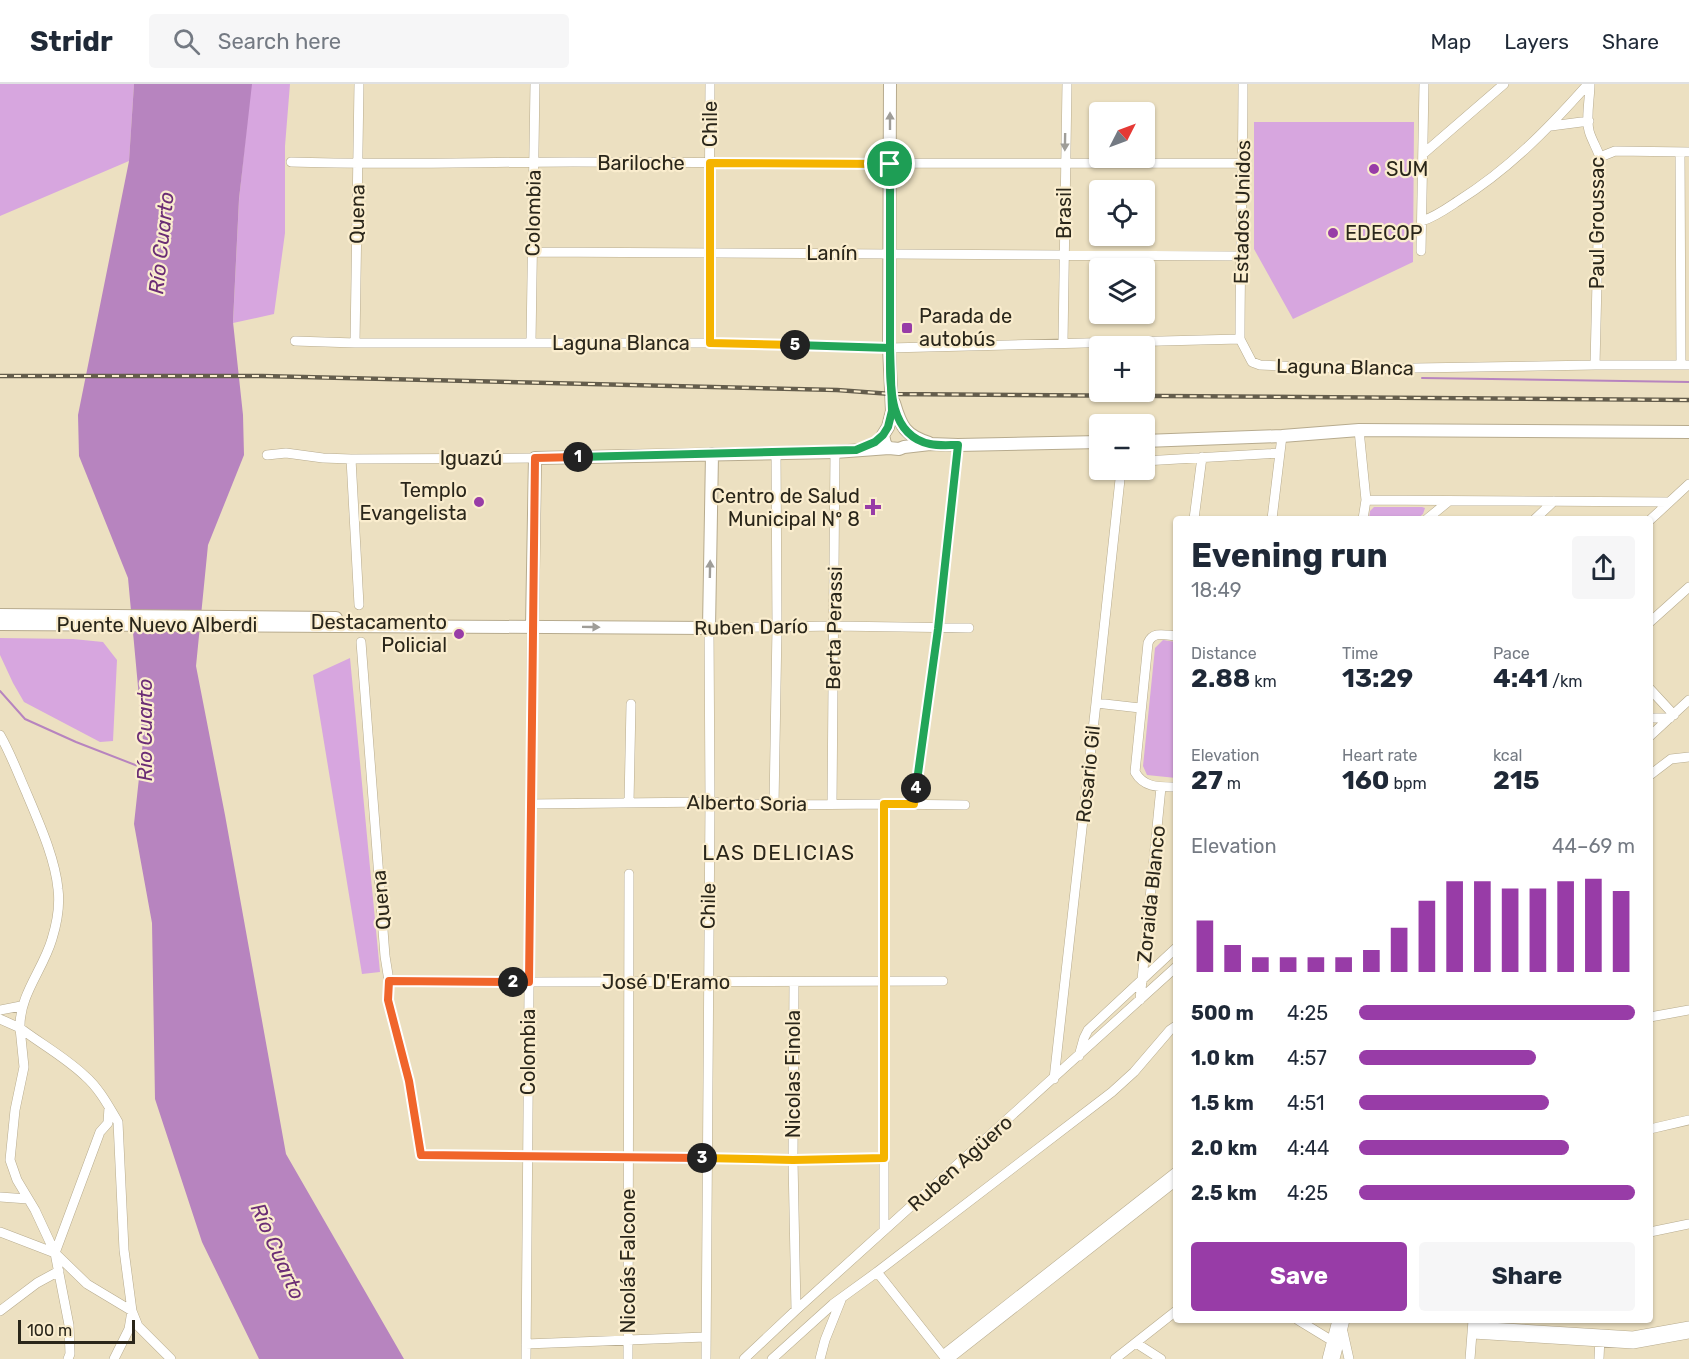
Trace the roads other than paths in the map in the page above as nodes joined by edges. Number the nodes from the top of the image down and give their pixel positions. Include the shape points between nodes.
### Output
1 (359, 84) edge
2 (535, 84) edge
3 (710, 84) edge
4 (890, 84) edge
5 (1067, 84) edge
6 (1243, 84) edge
7 (1424, 84) edge
8 (1504, 84) edge
9 (1589, 84) edge
10 (1589, 121) junction
11 (1551, 126) junction
12 (1684, 152) edge
13 (1423, 154) junction
14 (1599, 158) junction
15 (291, 162) dead end
16 (534, 162) junction
17 (710, 163) junction
18 (1243, 163) junction
19 (358, 164) junction
20 (890, 164) junction
21 (1065, 164) junction
22 (1422, 221) junction
23 (1422, 250) dead end
24 (532, 252) junction
25 (709, 253) junction
26 (889, 254) junction
27 (1064, 255) junction
28 (1240, 256) junction
29 (1240, 339) junction
30 (295, 341) dead end
31 (531, 342) junction
32 (1063, 342) junction
33 (355, 343) junction
34 (710, 343) junction
35 (890, 348) junction
36 (1595, 365) junction
37 (1685, 365) edge
38 (891, 394) junction
39 (905, 429) junction
40 (1359, 430) junction
41 (885, 431) junction
42 (1689, 432) edge
43 (1282, 436) junction
44 (1155, 441) edge
45 (1089, 442) edge
46 (930, 444) junction
47 (958, 445) junction
48 (904, 447) junction
49 (889, 448) junction
50 (856, 450) junction
51 (776, 452) junction
52 (835, 452) junction
53 (1280, 453) junction
54 (712, 454) junction
55 (267, 455) dead end
56 (535, 458) junction
57 (1202, 458) junction
58 (351, 459) junction
59 (1155, 460) edge
60 (1120, 480) edge
61 (1689, 484) edge
62 (1366, 500) junction
63 (1449, 501) junction
64 (1554, 501) junction
65 (1669, 502) junction
66 (1194, 516) edge
67 (1272, 516) edge
68 (1363, 516) edge
69 (1431, 516) edge
70 (1538, 516) edge
71 (1653, 517) edge
72 (1689, 587) edge
73 (359, 605) dead end
74 (0, 615) edge
75 (1653, 616) edge
76 (313, 622) junction
77 (0, 624) edge
78 (532, 626) junction
79 (834, 626) junction
80 (777, 627) junction
81 (709, 628) junction
82 (969, 628) dead end
83 (938, 629) junction
84 (1173, 636) edge
85 (361, 642) dead end
86 (1653, 693) edge
87 (1689, 700) edge
88 (1096, 703) junction
89 (631, 704) dead end
90 (1140, 708) junction
91 (1672, 716) junction
92 (1653, 717) edge
93 (1653, 733) edge
94 (0, 735) edge
95 (1689, 757) edge
96 (1653, 773) edge
97 (1161, 787) junction
98 (1173, 787) edge
99 (710, 802) junction
100 (629, 803) junction
101 (530, 804) junction
102 (831, 804) junction
103 (884, 804) junction
104 (914, 804) junction
105 (774, 805) junction
106 (965, 805) dead end
107 (629, 874) dead end
108 (1173, 951) edge
109 (1161, 962) junction
110 (1173, 972) edge
111 (1173, 974) edge
112 (1143, 979) junction
113 (389, 981) junction
114 (883, 981) junction
115 (943, 981) dead end
116 (529, 982) junction
117 (629, 982) junction
118 (708, 982) junction
119 (794, 982) junction
120 (1140, 1000) junction
121 (21, 1006) junction
122 (0, 1010) edge
123 (1689, 1010) edge
124 (1653, 1016) edge
125 (0, 1019) edge
126 (20, 1028) junction
127 (1173, 1028) edge
128 (1078, 1056) junction
129 (1054, 1079) junction
130 (109, 1107) junction
131 (1689, 1120) edge
132 (1653, 1128) edge
133 (527, 1157) junction
134 (629, 1157) junction
135 (706, 1158) junction
136 (884, 1158) junction
137 (793, 1160) junction
138 (1173, 1174) edge
139 (1173, 1183) edge
140 (0, 1197) edge
141 (28, 1199) junction
142 (1689, 1224) edge
143 (884, 1230) junction
144 (1653, 1231) edge
145 (1, 1236) edge
146 (55, 1253) junction
147 (59, 1271) junction
148 (877, 1272) junction
149 (841, 1300) junction
150 (796, 1310) junction
151 (0, 1311) edge
152 (132, 1311) junction
153 (1173, 1313) edge
154 (1303, 1323) edge
155 (1340, 1324) edge
156 (1689, 1326) edge
157 (1473, 1327) edge
158 (1689, 1334) edge
159 (705, 1337) junction
160 (1600, 1338) junction
161 (627, 1341) junction
162 (526, 1344) junction
163 (1335, 1344) junction
164 (1132, 1345) junction
165 (777, 1357) edge
166 (946, 1358) edge
167 (68, 1359) edge
168 (114, 1359) edge
169 (171, 1359) edge
170 (526, 1359) edge
171 (628, 1359) edge
172 (706, 1359) edge
173 (744, 1359) edge
174 (820, 1359) edge
175 (1115, 1359) edge
176 (1126, 1359) edge
177 (1161, 1359) edge
178 (1327, 1359) edge
179 (1335, 1359) edge
180 (1349, 1359) edge
181 (1470, 1359) edge
182 (1599, 1359) edge

1 - 19 street, Quena
2 - 16 street, Colombia
3 - 17 street, Chile
20 -> 4 main road
5 -> 21 street, Brasil
6 - 18 street, Estados Unidos
7 - 13 street
8 - 13 street
9 - 10 street, Paul Groussac
9 - 11 street
10 - 11 street
10 - 14 street, Paul Groussac
11 - 22 street via 1477,190
12 - 14 street via 1615,151
12 - 37 street
13 - 22 street
14 - 36 street, Paul Groussac
15 - 19 street, Bariloche
16 - 17 street, Bariloche
16 - 19 street, Bariloche
16 - 24 street, Colombia
17 - 20 street, Bariloche
17 - 25 street, Chile
18 - 21 street, Bariloche
18 - 28 street, Estados Unidos
19 - 33 street, Quena
20 - 21 street, Bariloche
20 - 26 main road
21 - 27 street, Brasil
22 - 23 street
24 - 25 street, Lanín
24 - 31 street, Colombia
25 - 26 street, Lanín
25 - 34 street, Chile
26 - 27 street, Lanín
26 - 35 main road
27 - 28 street, Lanín
27 - 32 street, Brasil
28 - 29 street, Estados Unidos
29 - 32 street, Laguna Blanca
29 - 36 street, Laguna Blanca via 1252,362 1260,365 1363,369
30 - 33 street, Laguna Blanca
31 - 33 street, Laguna Blanca
31 - 34 street, Laguna Blanca
32 - 35 street, Laguna Blanca
34 - 35 street, Laguna Blanca
35 - 38 main road
36 - 37 street, Laguna Blanca
38 - 39 main road
38 - 41 main road via 892,411
39 - 41 main road via 896,424
39 - 46 main road
39 - 48 main road
40 - 42 main road
40 - 43 main road
40 - 62 street
41 - 49 main road
41 - 50 main road, Iguazú via 875,442
43 - 44 main road
43 - 53 street
45 - 47 main road
46 - 47 main road
46 - 48 main road
47 - 83 street
48 - 49 main road
49 - 50 main road, Iguazú
50 - 52 main road, Iguazú
51 - 52 main road, Iguazú
51 - 54 main road, Iguazú
51 - 80 street
52 - 79 street, Berta Perassi
53 - 57 street
53 - 67 street
54 - 56 main road, Iguazú
81 -> 54 main road, Chile
55 - 58 street, Iguazú
56 - 58 street, Iguazú
56 - 78 main road, Colombia
57 - 59 street
57 - 66 street
58 - 73 street
60 - 88 street, Rosario Gil
61 - 65 street
62 - 63 street
62 - 68 street
63 - 64 street
63 - 69 street
64 - 65 street
64 - 70 street
65 - 71 street
72 - 75 street
74 - 76 main road, Puente Nuevo Alberdi
76 - 77 main road, Puente Nuevo Alberdi
76 - 78 main road, Ruben Darío
78 -> 81 main road, Ruben Darío
78 - 101 street, Colombia
79 - 80 street, Ruben Darío
79 - 83 street, Ruben Darío
79 - 102 street, Berta Perassi
80 - 81 street, Ruben Darío
80 - 105 street
81 - 99 street, Chile
82 - 83 street, Ruben Darío
83 - 104 street
84 - 90 street via 1156,634 1150,638
85 - 113 street, Quena
86 - 91 street
87 - 91 street
88 - 90 street
88 - 129 street, Rosario Gil
89 - 100 street
90 - 97 street via 1135,772 1139,780
91 - 92 street
91 - 93 street
94 - 121 street via 40,825 58,891 52,941
95 - 96 street via 1671,759
97 - 98 street
97 - 112 street, Zoraida Blanco
99 - 100 street, Alberto Soria
99 - 105 street, Alberto Soria
99 - 118 street, Chile
100 - 101 street, Alberto Soria
101 - 116 street, Colombia
102 - 103 street, Alberto Soria
102 - 105 street, Alberto Soria
103 - 104 street, Alberto Soria
103 - 114 street
104 - 106 street, Alberto Soria
107 - 117 street, Nicolás Falcone
108 - 109 street
109 - 110 street
109 - 112 street
111 - 120 street, Ruben Agüero
112 - 120 street, Zoraida Blanco
112 - 128 street via 1088,1030
113 - 116 street, José D'Eramo
113 - 133 street, Quena via 388,1000 409,1081 421,1155
114 - 115 street, José D'Eramo
114 - 119 street, José D'Eramo
114 - 136 street
116 - 117 street, José D'Eramo
116 - 133 street, Colombia
117 - 118 street, José D'Eramo
117 - 134 street, Nicolás Falcone
118 - 119 street, José D'Eramo
118 - 135 street, Chile
119 - 137 street, Nicolas Finola
120 - 128 street, Ruben Agüero
121 - 122 street
121 - 126 street
123 - 124 street
125 - 126 street
126 - 130 street via 87,1077
126 - 141 street via 24,1067 10,1160
127 - 148 street via 1112,1092
128 - 129 street, Ruben Agüero
129 - 143 street, Ruben Agüero
130 - 146 street via 108,1123 100,1132
130 - 152 street via 120,1129 124,1250
131 - 132 street
133 - 134 street
133 - 162 street, Colombia
134 - 135 street
134 - 161 street, Nicolás Falcone
135 - 137 street
135 - 159 street, Chile
136 - 137 street
136 - 143 street
137 - 150 street, Nicolas Finola
138 - 166 street
139 - 166 street
140 - 141 street
141 - 146 street
142 - 144 street
143 - 150 street, Ruben Agüero
145 - 146 street
146 - 147 street
146 - 152 street via 87,1284
147 - 151 street via 37,1282
147 - 167 street via 69,1325
148 - 149 street
148 - 166 street
149 - 165 street
149 - 174 street
150 - 173 street, Ruben Agüero
152 - 168 street via 129,1329
152 - 169 street via 138,1326
153 - 164 street
154 - 163 street
155 - 163 street
155 - 180 street
156 - 160 street
157 - 160 street
157 - 181 street
158 - 160 street via 1633,1344
159 - 161 street
159 - 172 street, Chile
160 - 182 street
161 - 162 street
161 - 171 street, Nicolás Falcone
162 - 170 street, Colombia
163 - 178 street
163 - 179 street
164 - 175 street
164 - 176 street
164 - 177 street

